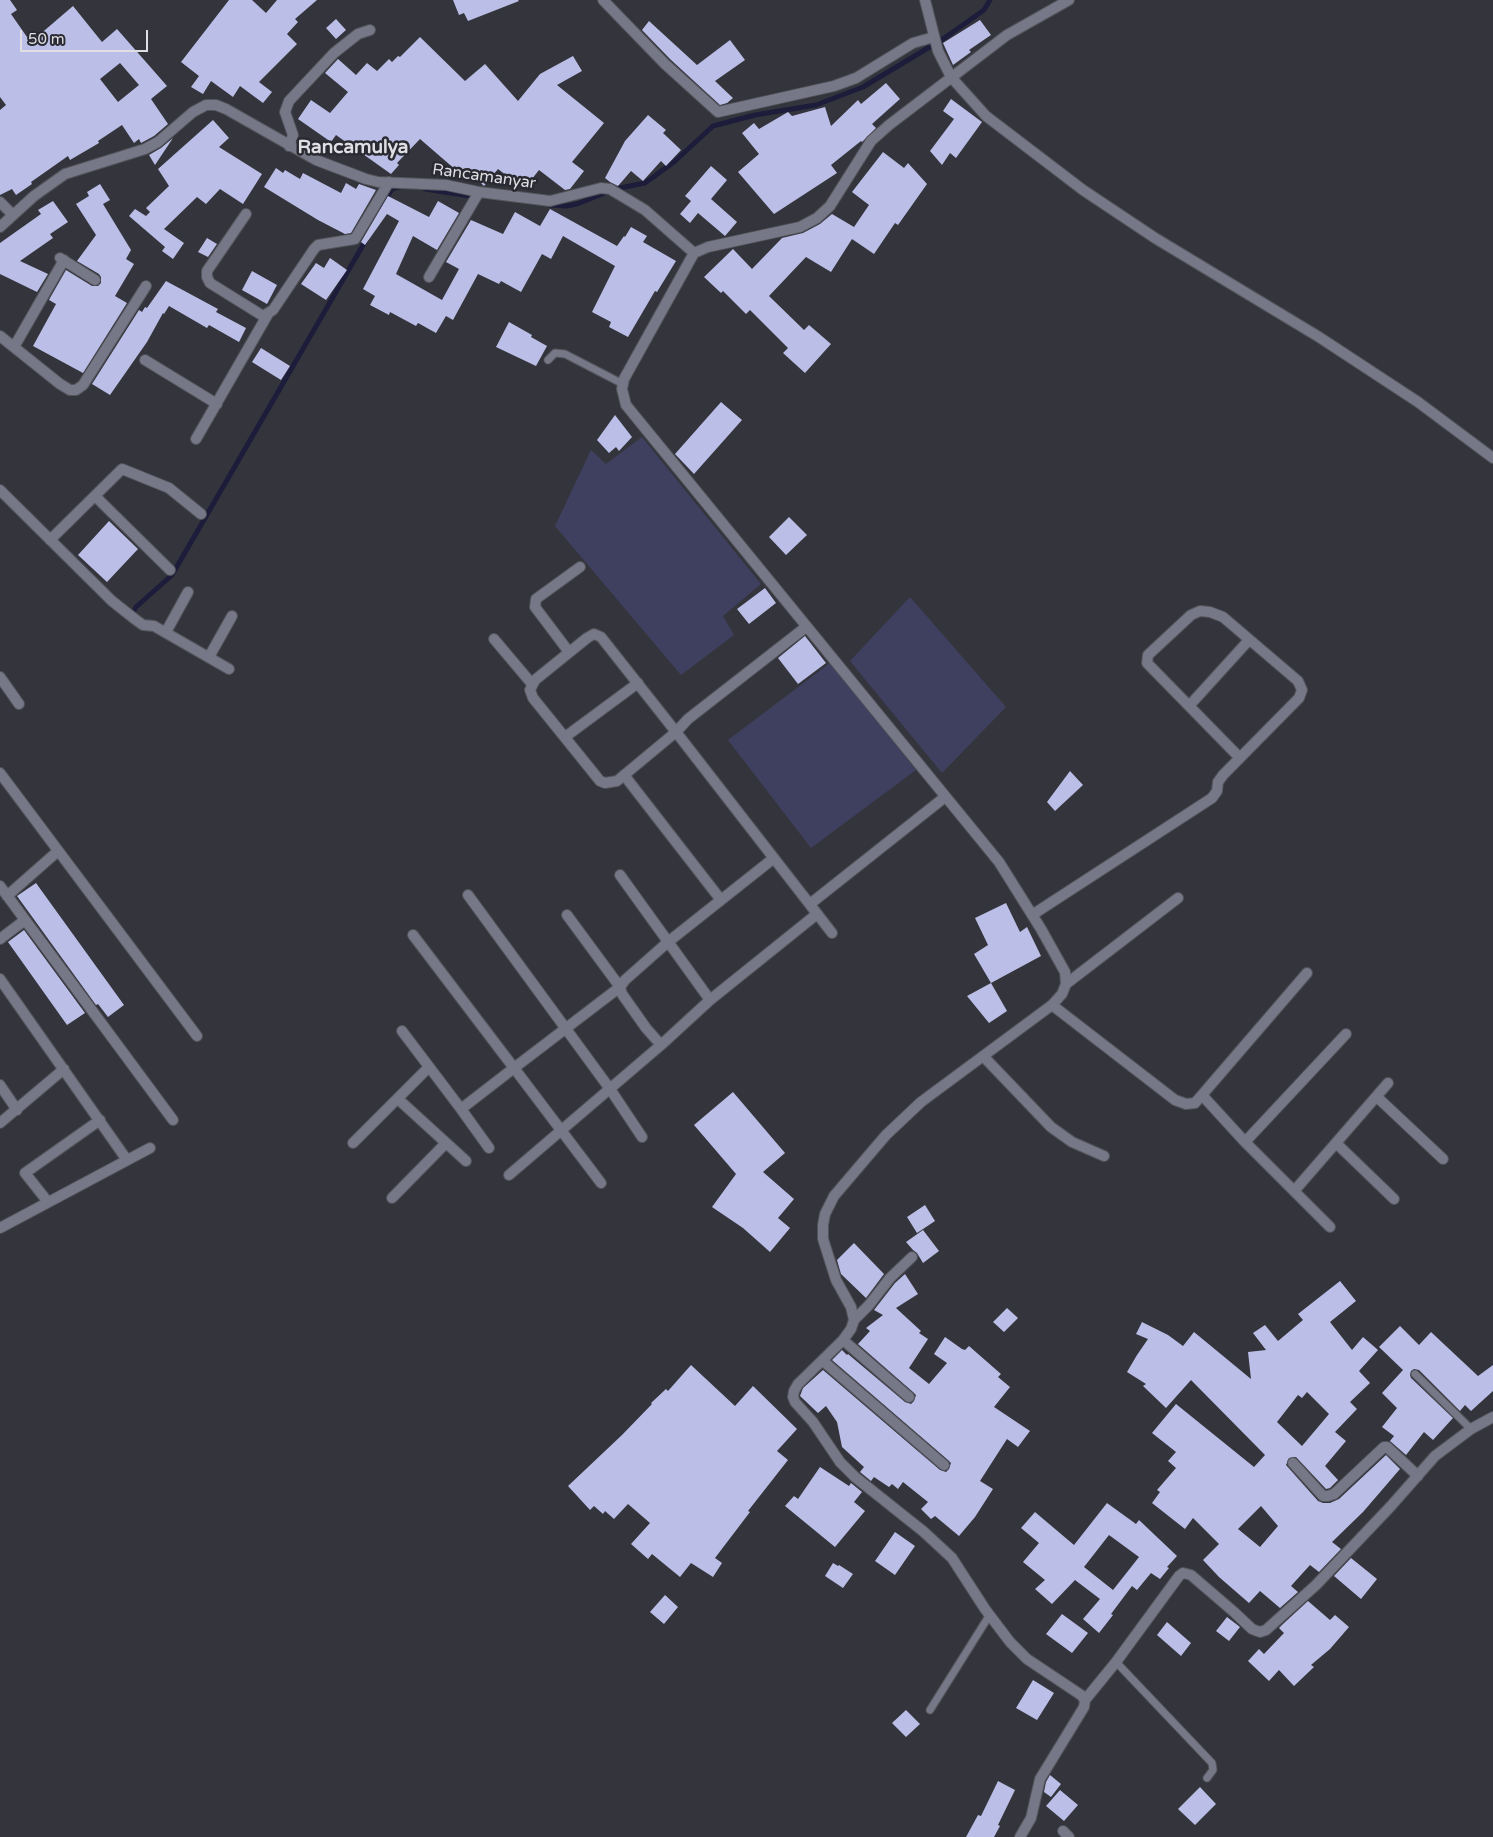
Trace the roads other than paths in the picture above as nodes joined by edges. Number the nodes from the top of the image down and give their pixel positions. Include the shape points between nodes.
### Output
1 (602, 0) edge
2 (925, 0) edge
3 (1069, 0) edge
4 (370, 30) dead end
5 (934, 38) junction
6 (951, 77) junction
7 (289, 146) junction
8 (389, 182) junction
9 (479, 192) junction
10 (0, 202) edge
11 (246, 214) dead end
12 (13, 215) junction
13 (0, 226) edge
14 (694, 254) junction
15 (429, 277) dead end
16 (95, 280) dead end
17 (146, 286) dead end
18 (268, 314) junction
19 (0, 336) edge
20 (14, 347) junction
21 (145, 360) dead end
22 (548, 360) dead end
23 (623, 384) junction
24 (217, 404) junction
25 (196, 439) dead end
26 (1493, 458) edge
27 (0, 490) edge
28 (95, 496) junction
29 (201, 514) dead end
30 (50, 540) junction
31 (580, 567) dead end
32 (170, 570) dead end
33 (188, 592) dead end
34 (232, 616) dead end
35 (806, 627) junction
36 (166, 632) junction
37 (494, 639) dead end
38 (1249, 640) junction
39 (569, 652) junction
40 (209, 657) junction
41 (229, 669) dead end
42 (0, 677) edge
43 (638, 683) junction
44 (532, 684) junction
45 (19, 704) dead end
46 (1189, 706) junction
47 (676, 732) junction
48 (565, 737) junction
49 (1240, 758) junction
50 (0, 773) edge
51 (624, 775) junction
52 (946, 796) junction
53 (58, 851) junction
54 (774, 858) junction
55 (620, 875) dead end
56 (0, 886) edge
57 (468, 895) dead end
58 (7, 896) junction
59 (1178, 898) dead end
60 (722, 900) junction
61 (810, 904) junction
62 (817, 914) junction
63 (567, 915) dead end
64 (1032, 915) junction
65 (25, 920) junction
66 (832, 933) dead end
67 (413, 935) dead end
68 (0, 939) edge
69 (668, 942) junction
70 (1307, 973) dead end
71 (0, 979) edge
72 (1066, 984) junction
73 (620, 987) junction
74 (710, 1000) junction
75 (1052, 1005) junction
76 (566, 1029) junction
77 (402, 1031) dead end
78 (1346, 1034) dead end
79 (197, 1036) dead end
80 (661, 1045) junction
81 (983, 1056) junction
82 (429, 1067) junction
83 (514, 1068) junction
84 (64, 1069) junction
85 (1388, 1083) dead end
86 (0, 1085) edge
87 (610, 1089) junction
88 (1202, 1095) junction
89 (1377, 1097) junction
90 (398, 1099) junction
91 (461, 1108) junction
92 (17, 1110) junction
93 (100, 1120) junction
94 (173, 1120) dead end
95 (0, 1123) edge
96 (561, 1129) junction
97 (642, 1137) dead end
98 (1245, 1142) junction
99 (353, 1143) dead end
100 (446, 1143) junction
101 (1336, 1143) junction
102 (150, 1148) dead end
103 (489, 1148) dead end
104 (1104, 1156) dead end
105 (1443, 1159) dead end
106 (127, 1160) junction
107 (466, 1161) dead end
108 (509, 1175) dead end
109 (601, 1183) dead end
110 (1295, 1190) junction
111 (392, 1198) dead end
112 (1394, 1199) dead end
113 (48, 1202) junction
114 (1330, 1227) dead end
115 (0, 1228) edge
116 (912, 1257) dead end
117 (854, 1320) junction
118 (843, 1340) junction
119 (823, 1361) junction
120 (1414, 1374) dead end
121 (909, 1397) dead end
122 (1493, 1417) edge
123 (1471, 1429) junction
124 (1294, 1463) dead end
125 (944, 1465) dead end
126 (1418, 1476) junction
127 (990, 1616) junction
128 (1116, 1662) junction
129 (1085, 1700) junction
130 (930, 1710) dead end
131 (1207, 1778) dead end
132 (1020, 1837) edge

1 - 5 street via 665,64 720,112 834,86 856,78 913,43
2 - 5 street
3 - 6 street via 1007,35
4 - 7 street via 358,34 334,53 289,101 285,112 293,135
5 - 6 street
6 - 14 street via 871,141 830,206 817,218 800,227 708,247
6 - 26 street via 986,116 1083,190 1154,238 1327,342 1418,402
7 - 8 street, Rancamanyar via 359,178
7 - 12 street, Rancamanyar via 221,107 206,105 145,149 65,174
8 - 9 street, Rancamanyar
8 - 18 street via 356,239 318,245
9 - 14 street, Rancamanyar via 550,201 601,188 610,189 645,210
9 - 15 street
10 - 12 street
11 - 18 street via 207,272 207,277 210,283 263,316
12 - 13 street, Rancamanyar
14 - 23 street
16 - 20 street via 61,259
17 - 20 street via 83,385 76,390 60,384
18 - 24 street
19 - 20 street
21 - 24 street
22 - 23 lane via 555,353 565,354
23 - 35 street via 626,405
24 - 25 street
27 - 30 street
28 - 29 street via 122,469 169,488
28 - 30 street
28 - 32 street
30 - 36 street via 112,601 143,625
31 - 39 street via 536,599 536,608
33 - 36 street
34 - 40 street
35 - 47 street via 688,719
35 - 52 street
36 - 40 street
37 - 44 street
38 - 46 street
38 - 46 street via 1223,617 1200,611 1191,615 1148,655 1147,663
38 - 49 street via 1298,681 1302,690 1299,698
39 - 43 street via 594,634 601,638
39 - 44 street
40 - 41 street
42 - 45 street
43 - 47 street
43 - 48 street
44 - 48 street via 533,698
46 - 49 street
47 - 51 street
47 - 54 street
48 - 51 street via 600,781 610,784
49 - 64 street via 1218,782 1212,798
50 - 53 street
51 - 60 street
52 - 61 street
52 - 64 street via 999,862
53 - 58 street
53 - 79 street
54 - 60 street
54 - 61 street
55 - 69 street
56 - 58 street
57 - 76 street
58 - 65 street
59 - 72 street
60 - 69 street
61 - 62 street
62 - 66 street
62 - 74 street
63 - 73 street
64 - 72 street via 1065,972
65 - 68 street
65 - 94 street
67 - 83 street
69 - 73 street
69 - 74 street
70 - 88 street
71 - 84 street
72 - 75 street
73 - 76 street
73 - 80 street
74 - 80 street
75 - 81 street
75 - 88 street via 1175,1100 1195,1103
76 - 83 street
76 - 87 street
77 - 82 street
78 - 98 street
80 - 87 street
81 - 104 street via 1051,1127 1072,1142
81 - 117 street via 921,1102 886,1135 834,1196 825,1214 823,1239 836,1280 851,1307
82 - 90 street
82 - 91 street
83 - 91 street
83 - 96 street
84 - 92 street
84 - 93 street
85 - 89 street
86 - 92 street
87 - 96 street
87 - 97 street
88 - 98 street
89 - 101 street
89 - 105 street
90 - 99 street
90 - 100 street
91 - 103 street
92 - 95 street
93 - 106 street
93 - 113 street via 25,1174
96 - 108 street
96 - 109 street
98 - 110 street
100 - 107 street
100 - 111 street
101 - 110 street
101 - 112 street
102 - 106 street
106 - 113 street
110 - 114 street
113 - 115 street
116 - 117 street
117 - 118 street
118 - 119 street
118 - 121 street
119 - 125 street
119 - 127 street via 798,1384 794,1391 795,1402 855,1477 940,1546 962,1571
120 - 123 lane
122 - 123 street
123 - 126 street via 1435,1456
124 - 126 street via 1323,1496 1334,1494 1384,1447
126 - 128 street via 1316,1585 1266,1630 1252,1629 1191,1575 1183,1573
127 - 129 street via 1027,1659
127 - 130 lane
128 - 129 street
128 - 131 lane via 1212,1763 1213,1770
129 - 132 street via 1084,1707 1040,1779 1031,1818

